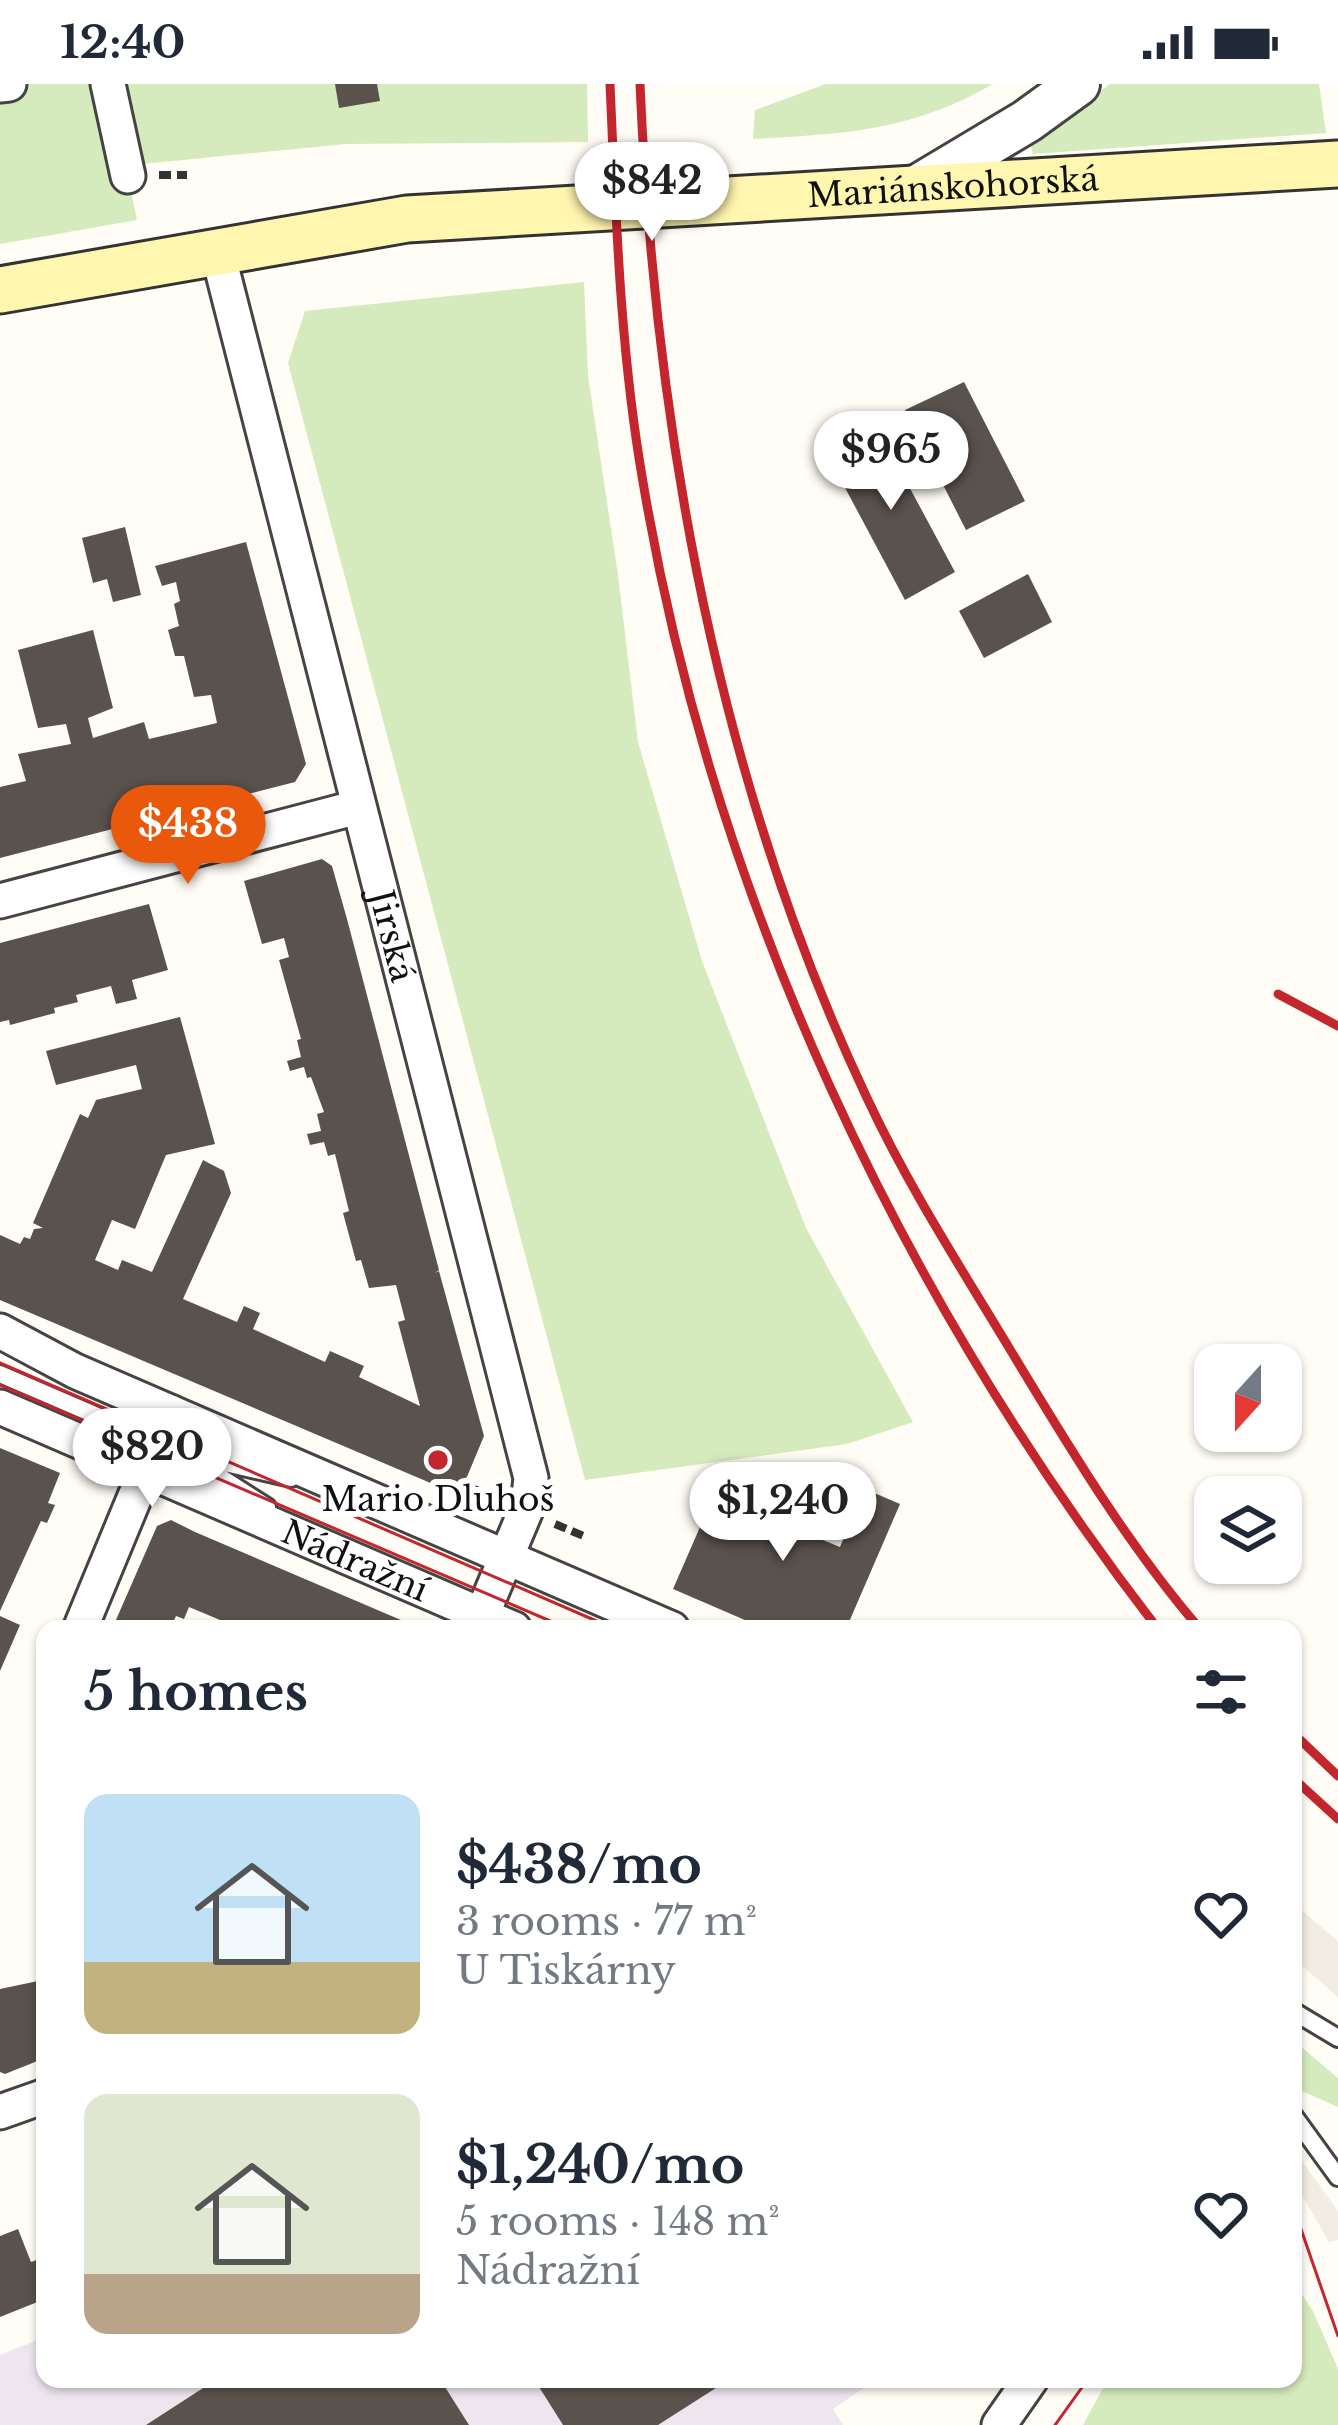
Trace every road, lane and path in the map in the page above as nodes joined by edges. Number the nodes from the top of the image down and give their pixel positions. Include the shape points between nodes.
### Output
1 (108, 84) edge
2 (1078, 84) edge
3 (1338, 164) edge
4 (128, 176) dead end
5 (915, 188) junction
6 (217, 250) junction
7 (0, 290) edge
8 (358, 807) junction
9 (0, 901) edge
10 (0, 1331) edge
11 (0, 1374) edge
12 (0, 1407) edge
13 (163, 1444) junction
14 (507, 1559) junction
15 (482, 1615) junction
16 (84, 1620) edge
17 (493, 1620) edge
18 (651, 1620) edge
19 (1302, 2016) edge
20 (1338, 2038) edge
21 (36, 2099) edge
22 (0, 2111) edge
23 (1302, 2128) edge
24 (1338, 2177) edge
25 (1025, 2388) edge
26 (998, 2425) edge

1 - 4 street
2 - 5 street
3 - 5 main road, Mariánskohorská
5 - 6 main road, Mariánskohorská via 407,219
6 - 7 main road, Mariánskohorská
6 - 8 street, Jirská
8 - 9 street
8 - 14 street, Jirská via 530,1478 529,1505
10 - 13 street, Nádražní via 75,1371
11 - 13 lane
12 - 13 street, Nádražní
13 - 14 street, Nádražní via 355,1492
13 - 15 street, Nádražní via 331,1549
13 - 16 street
14 - 15 street, Jirská
14 - 18 street, Nádražní
15 - 17 street, Nádražní
19 - 20 lane
21 - 22 street
23 - 24 lane
25 - 26 street

